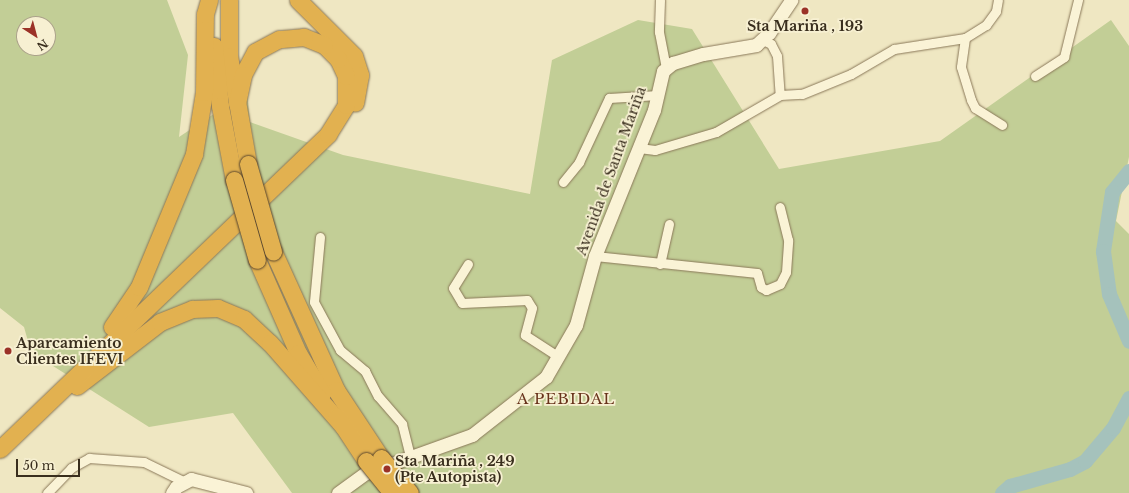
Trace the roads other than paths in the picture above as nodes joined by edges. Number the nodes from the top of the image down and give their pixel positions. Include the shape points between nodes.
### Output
1 (210, 0) edge
2 (230, 0) edge
3 (298, 0) edge
4 (660, 0) edge
5 (790, 0) edge
6 (998, 0) edge
7 (1078, 0) edge
8 (965, 38) junction
9 (763, 40) junction
10 (666, 67) junction
11 (1035, 76) dead end
12 (658, 94) junction
13 (780, 95) junction
14 (237, 103) junction
15 (1002, 125) dead end
16 (639, 148) junction
17 (562, 182) dead end
18 (780, 207) dead end
19 (669, 224) dead end
20 (320, 238) dead end
21 (595, 256) junction
22 (468, 264) dead end
23 (660, 264) junction
24 (559, 357) junction
25 (87, 378) junction
26 (57, 391) junction
27 (343, 426) junction
28 (4, 446) edge
29 (410, 455) junction
30 (374, 459) junction
31 (183, 481) junction
32 (47, 493) edge
33 (172, 493) edge
34 (246, 493) edge
35 (338, 493) edge
36 (392, 493) edge
37 (410, 493) edge

1 - 26 highway via 205,14 201,124 179,196 161,242 125,311
1 - 27 highway, bridge via 220,106 234,180 257,260 298,353
2 - 14 highway via 229,56
3 - 25 highway via 354,56 360,75 353,115 326,150 160,304
4 - 10 street via 659,32
5 - 9 main road
6 - 8 street via 996,11 986,25
7 - 11 street via 1064,57
8 - 13 street via 894,49 851,74 802,94
8 - 15 street via 961,67 971,100 975,108
9 - 10 main road via 742,50 703,54
9 - 13 street via 771,44 777,56
10 - 12 main road, Avenida de Santa Mariña
12 - 16 main road, Avenida de Santa Mariña
12 - 17 street via 609,98 578,162
13 - 16 street via 716,132 654,150
14 - 26 highway via 243,76 255,52 279,39 304,37 324,46 338,59 346,76 346,105 328,134
14 - 30 highway, bridge via 248,164 272,251 336,390
16 - 21 main road, Avenida de Santa Mariña
18 - 23 street via 788,240 786,272 780,284 766,290 762,287 757,273
19 - 23 street
20 - 29 street via 314,302 342,353 365,371 378,396 402,424
21 - 23 street
21 - 24 main road, Avenida de Santa Mariña via 581,311
22 - 24 street via 453,288 462,303 527,300 532,308 525,335
24 - 29 main road, Avenida de Santa Mariña via 546,376 489,425 452,443
25 - 27 highway via 160,322 192,309 218,308 244,319 270,343
25 - 28 highway
26 - 28 highway
27 - 30 highway
29 - 35 main road, Avenida de Santa Mariña via 366,473
30 - 36 highway, bridge
30 - 37 highway, bridge
31 - 32 street via 144,462 89,458 71,468
31 - 33 main road
31 - 34 main road via 202,480

